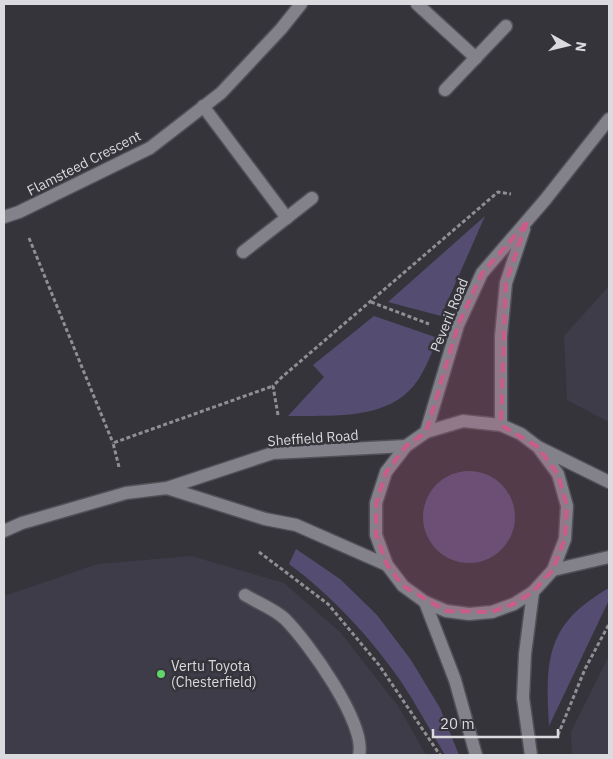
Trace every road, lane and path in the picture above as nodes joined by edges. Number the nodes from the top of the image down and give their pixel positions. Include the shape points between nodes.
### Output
1 (301, 4) edge
2 (417, 4) edge
3 (506, 26) dead end
4 (476, 58) junction
5 (445, 90) dead end
6 (203, 106) junction
7 (609, 119) edge
8 (312, 198) dead end
9 (545, 200) junction
10 (19, 212) junction
11 (4, 217) edge
12 (287, 218) junction
13 (526, 222) junction
14 (243, 252) dead end
15 (371, 302) junction
16 (438, 327) dead end
17 (273, 386) junction
18 (278, 415) dead end
19 (501, 425) junction
20 (426, 432) junction
21 (113, 444) junction
22 (406, 446) junction
23 (538, 447) junction
24 (609, 482) edge
25 (167, 488) junction
26 (126, 493) junction
27 (4, 531) edge
28 (259, 552) dead end
29 (609, 557) edge
30 (387, 565) junction
31 (552, 570) junction
32 (533, 592) junction
33 (245, 595) dead end
34 (425, 602) junction
35 (609, 624) edge
36 (556, 738) dead end
37 (359, 755) edge
38 (440, 755) edge
39 (476, 755) edge
40 (531, 755) edge

1 - 6 main road, Flamsteed Crescent via 220,93
2 - 4 main road
3 - 4 main road
4 - 5 main road
6 - 10 main road, Flamsteed Crescent via 150,148
6 - 12 main road
7 - 9 main road, Peveril Road
8 - 12 main road
9 - 13 main road, Peveril Road
9 - 15 path via 498,192
10 - 11 main road, Flamsteed Crescent
10 - 21 path
12 - 14 main road
13 - 19 main road, Peveril Road via 506,283 501,336
13 - 20 main road, Peveril Road via 482,273 458,325
15 - 16 path
15 - 17 path
17 - 18 path
17 - 21 path
19 - 20 main road, Sheffield Road via 463,421
19 - 23 main road, Sheffield Road
20 - 22 main road, Sheffield Road
21 - 26 path
22 - 25 main road, Sheffield Road via 273,453
22 - 30 main road, Sheffield Road via 386,472 376,503 376,535
23 - 24 main road, Sheffield Road
23 - 31 main road, Sheffield Road via 558,474 567,506 565,539
25 - 26 main road, Sheffield Road
25 - 30 main road, Sheffield Road via 265,519 296,525
26 - 27 main road, Sheffield Road
28 - 38 path via 328,604 379,665
29 - 31 main road
30 - 34 main road, Sheffield Road via 403,586
31 - 32 main road, Sheffield Road
32 - 34 main road, Sheffield Road via 492,612 446,611
32 - 40 main road via 523,698
33 - 37 main road via 284,618 317,658 358,732
34 - 39 main road via 454,680
35 - 36 path via 585,669

